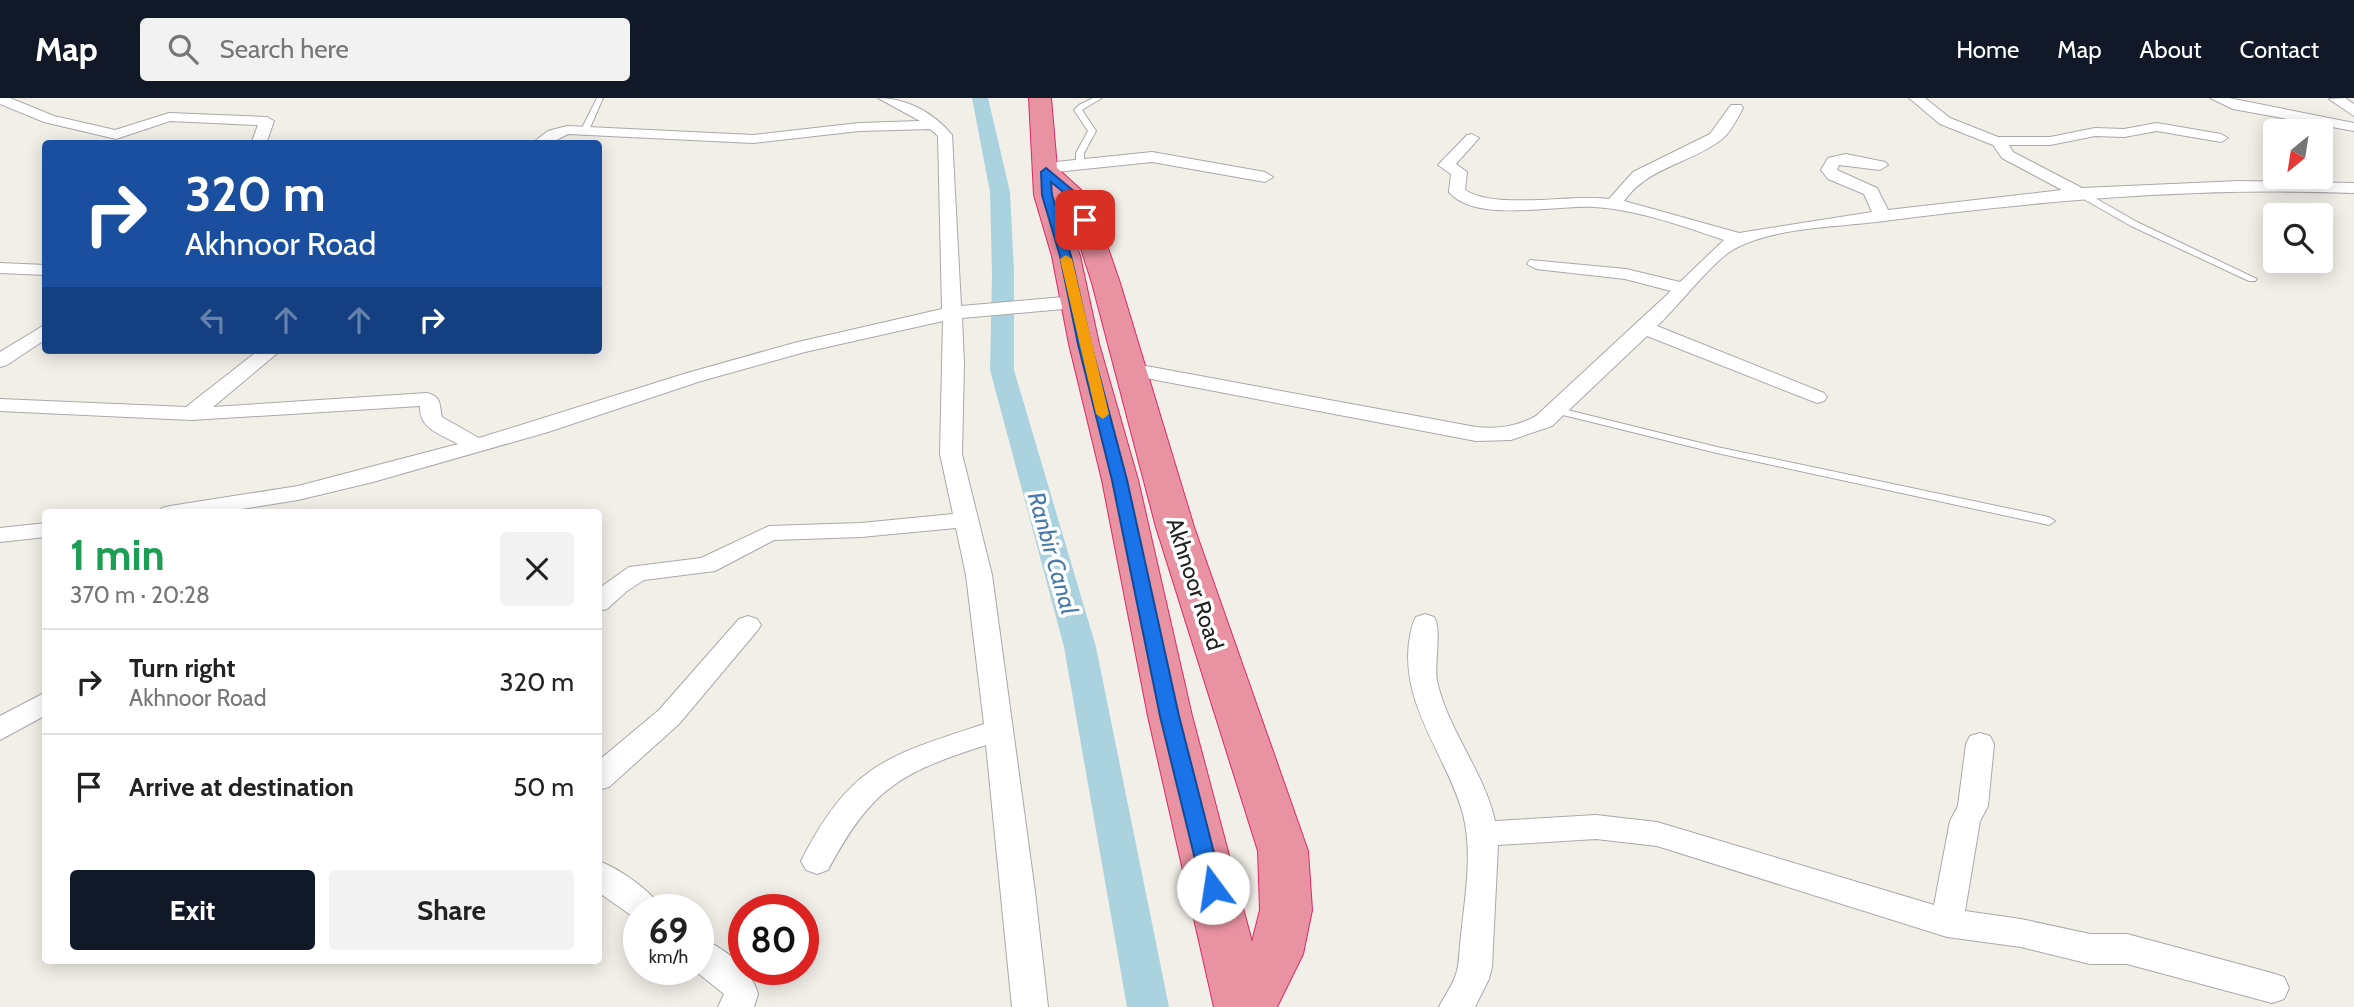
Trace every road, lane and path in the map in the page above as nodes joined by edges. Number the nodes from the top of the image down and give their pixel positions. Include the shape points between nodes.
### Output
1 (600, 98) edge
2 (885, 98) edge
3 (1099, 98) edge
4 (1916, 98) edge
5 (2217, 98) edge
6 (0, 99) edge
7 (2336, 99) edge
8 (1041, 101) edge
9 (1736, 108) dead end
10 (2354, 112) edge
11 (936, 125) junction
12 (2354, 127) edge
13 (585, 130) junction
14 (1472, 138) dead end
15 (2221, 138) dead end
16 (260, 140) edge
17 (545, 140) edge
18 (1996, 141) junction
19 (1880, 165) dead end
20 (1057, 168) junction
21 (1265, 177) dead end
22 (2354, 188) edge
23 (2077, 192) junction
24 (1613, 204) junction
25 (1882, 216) junction
26 (1740, 239) junction
27 (1536, 264) dead end
28 (3, 268) dead end
29 (42, 270) edge
30 (2252, 279) dead end
31 (1684, 289) junction
32 (1075, 302) junction
33 (951, 313) junction
34 (1644, 328) junction
35 (42, 332) edge
36 (5, 353) edge
37 (266, 354) edge
38 (1130, 369) junction
39 (1817, 397) dead end
40 (0, 405) edge
41 (1555, 410) junction
42 (191, 414) junction
43 (475, 446) junction
44 (196, 509) edge
45 (965, 520) junction
46 (2049, 521) dead end
47 (42, 530) edge
48 (0, 535) edge
49 (602, 599) edge
50 (1425, 623) dead end
51 (748, 625) dead end
52 (42, 704) edge
53 (0, 729) edge
54 (998, 730) junction
55 (1980, 744) dead end
56 (602, 776) edge
57 (1480, 834) junction
58 (817, 861) dead end
59 (602, 877) edge
60 (625, 894) edge
61 (1947, 923) junction
62 (714, 965) edge
63 (2272, 988) dead end
64 (736, 1007) edge
65 (1030, 1007) edge
66 (1242, 1007) edge
67 (1249, 1007) edge
68 (1457, 1007) edge

1 - 13 lane
2 - 11 street
3 - 20 lane via 1078,110 1093,131 1080,153
4 - 18 street via 1945,121
5 - 12 street
6 - 16 street via 50,119 116,135 169,117 264,120 268,122
7 - 10 street
8 - 20 highway, Akhnoor Road
9 - 24 street via 1715,137 1639,175
11 - 13 street via 859,127 753,139
11 - 33 street via 945,135
13 - 17 street via 560,132
14 - 24 street via 1446,165 1459,172 1457,192 1461,196 1507,204
15 - 18 street via 2157,127 2050,141
18 - 23 street via 2007,155
19 - 25 street via 1840,158 1829,170 1871,191
20 - 21 street via 1152,157
20 - 32 highway, Akhnoor Road via 1047,195
20 - 38 highway, Akhnoor Road via 1077,199
22 - 23 street via 2221,185
23 - 25 street
23 - 30 lane
24 - 26 street
25 - 26 street
26 - 31 street via 1725,246
27 - 31 street via 1626,274
28 - 29 street
31 - 34 street
32 - 33 street
32 - 66 highway, Akhnoor Road
33 - 43 street via 801,346
33 - 45 street via 951,454
34 - 39 street
34 - 41 street
35 - 36 street
37 - 42 street
38 - 41 street via 1476,434 1523,432
38 - 67 highway, Akhnoor Road via 1175,527 1283,851 1286,910 1276,954
40 - 42 street
41 - 46 lane via 1717,450
42 - 43 street via 426,399 435,424
43 - 44 street via 298,493
45 - 49 street via 769,533 706,565 638,573
45 - 54 street via 979,575
47 - 48 street
50 - 57 street via 1421,659 1429,706 1465,779
51 - 56 street via 669,717
52 - 53 street
54 - 58 street via 916,758 877,779 853,801
54 - 65 street
55 - 61 street via 1973,806 1965,821
57 - 61 street via 1596,827 1657,834
57 - 68 street via 1484,859 1476,960
59 - 60 street
61 - 63 street via 2090,949 2127,948
62 - 64 street via 739,986

